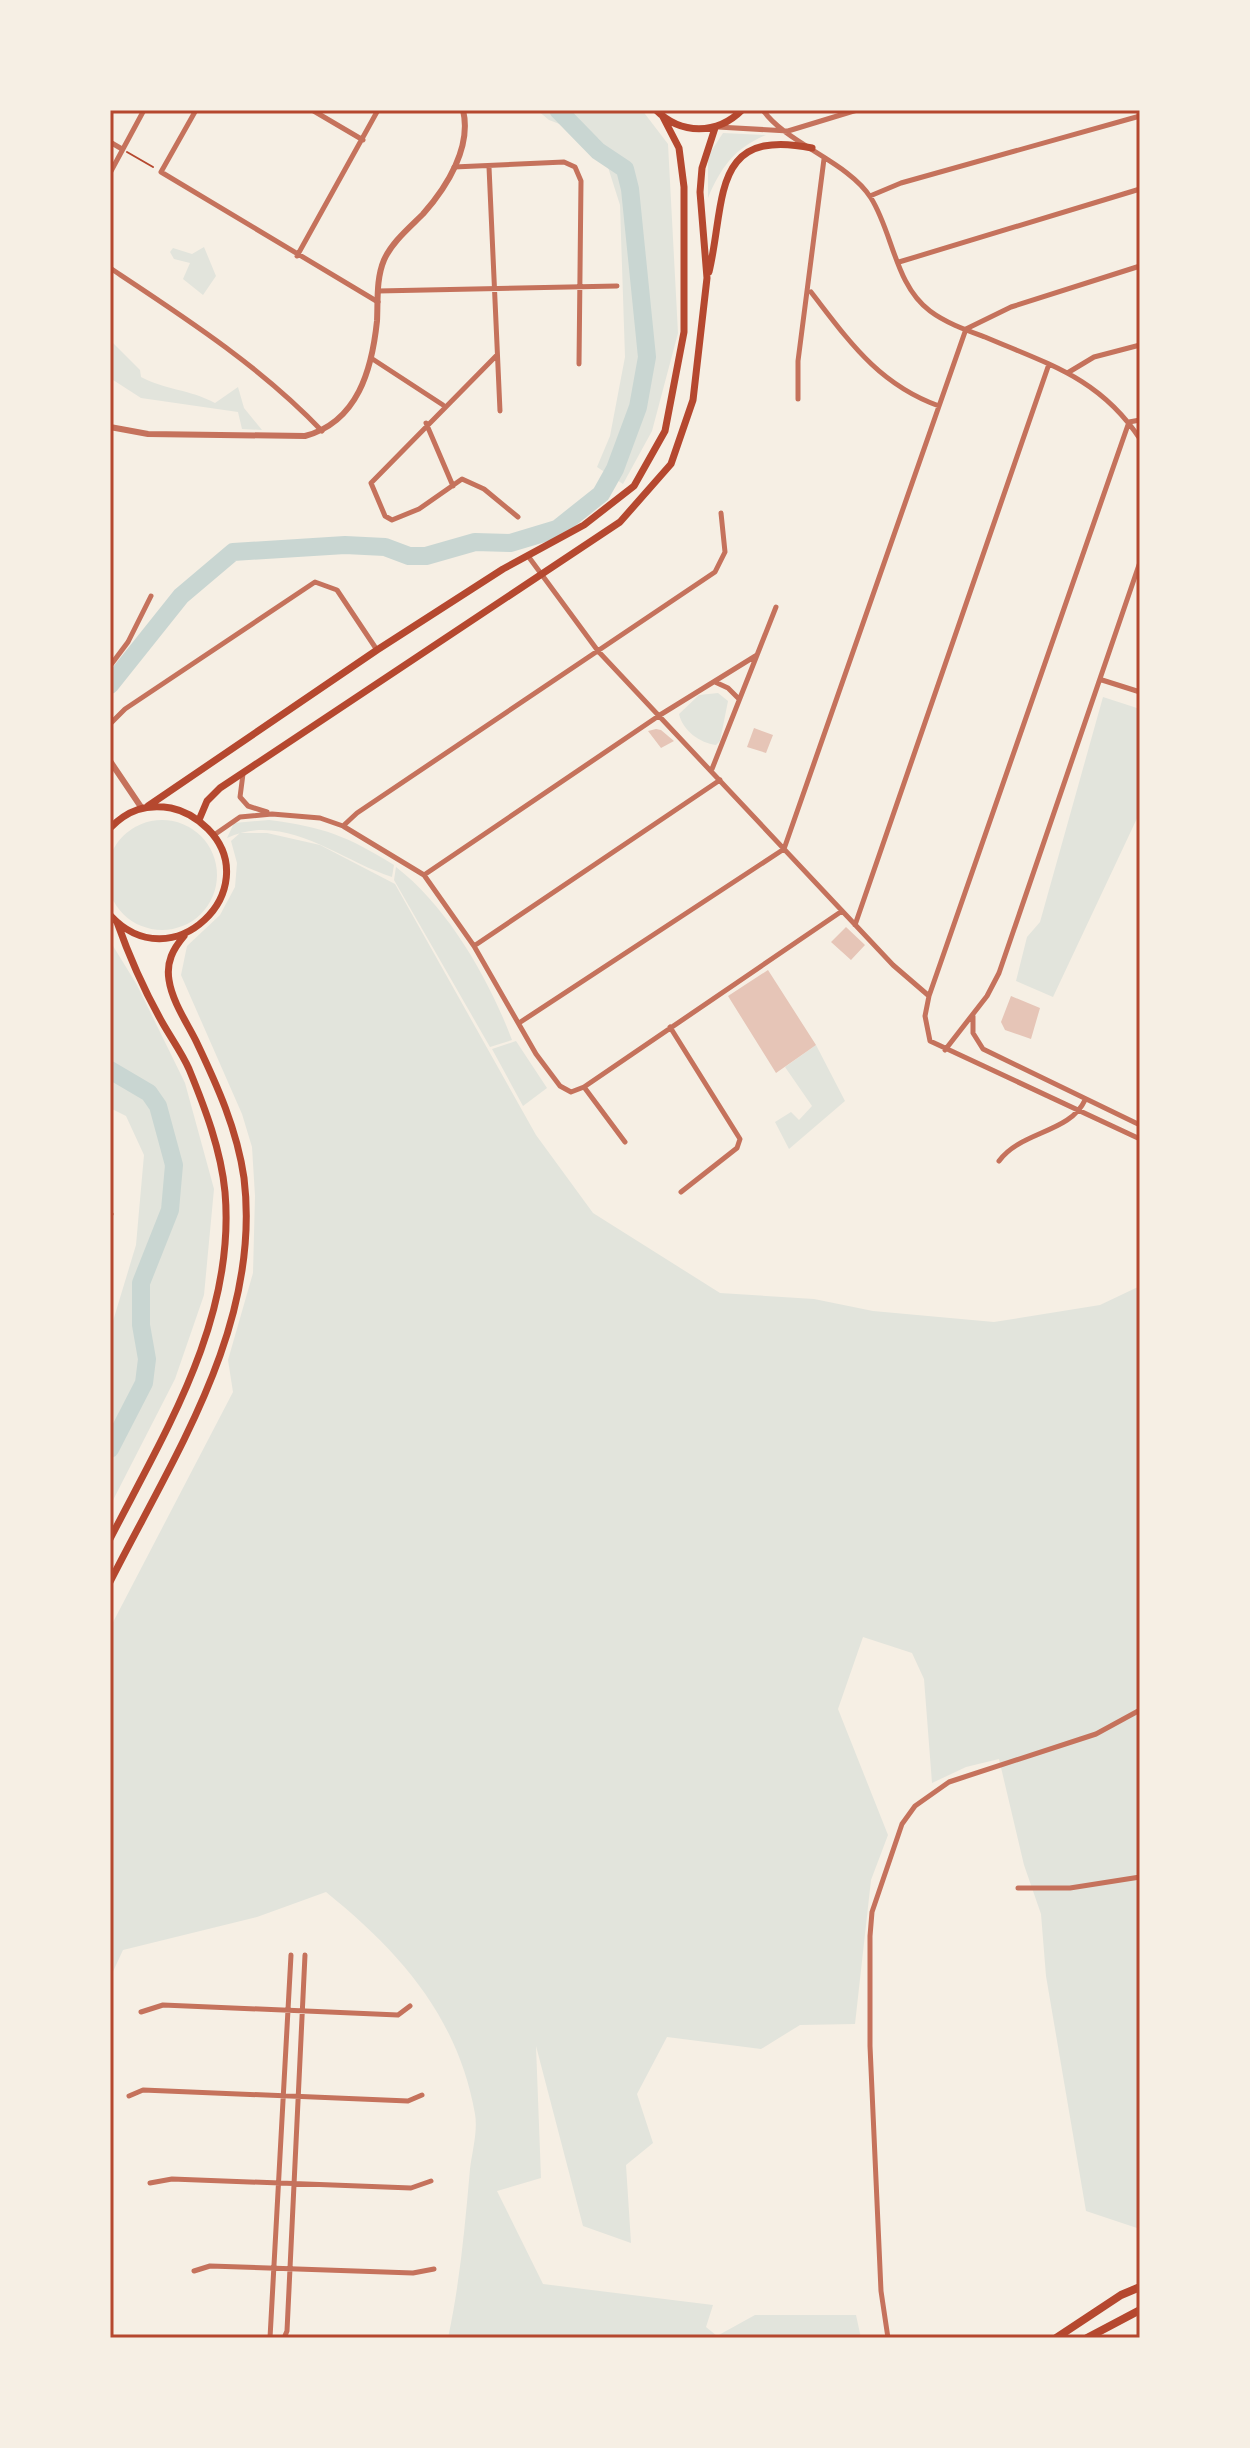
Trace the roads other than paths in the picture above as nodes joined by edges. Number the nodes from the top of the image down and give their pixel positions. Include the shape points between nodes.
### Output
1 (144, 110) edge
2 (196, 110) edge
3 (312, 110) edge
4 (378, 110) edge
5 (463, 110) edge
6 (656, 110) edge
7 (742, 110) edge
8 (763, 110) edge
9 (857, 110) edge
10 (1140, 116) edge
11 (663, 117) junction
12 (716, 127) junction
13 (788, 131) junction
14 (363, 140) junction
15 (110, 142) edge
16 (812, 148) junction
17 (122, 149) junction
18 (824, 158) junction
19 (454, 167) junction
20 (489, 167) junction
21 (110, 173) edge
22 (1140, 189) edge
23 (870, 196) junction
24 (297, 256) junction
25 (899, 262) junction
26 (1140, 266) edge
27 (110, 268) edge
28 (707, 278) junction
29 (581, 286) junction
30 (617, 286) dead end
31 (495, 288) junction
32 (378, 291) junction
33 (810, 291) junction
34 (378, 302) junction
35 (966, 329) junction
36 (1140, 345) edge
37 (496, 356) junction
38 (371, 358) junction
39 (579, 364) dead end
40 (1049, 364) junction
41 (1069, 372) junction
42 (798, 399) dead end
43 (443, 405) junction
44 (939, 406) junction
45 (500, 411) dead end
46 (1140, 420) edge
47 (1129, 422) junction
48 (426, 423) junction
49 (110, 427) edge
50 (322, 431) junction
51 (1140, 439) edge
52 (453, 486) junction
53 (721, 513) dead end
54 (518, 517) dead end
55 (527, 555) junction
56 (1140, 562) edge
57 (541, 576) junction
58 (1140, 585) edge
59 (1131, 588) junction
60 (151, 596) dead end
61 (776, 607) dead end
62 (377, 650) junction
63 (598, 651) junction
64 (757, 655) junction
65 (110, 666) edge
66 (1102, 680) junction
67 (714, 682) junction
68 (1140, 692) edge
69 (740, 700) junction
70 (660, 715) junction
71 (110, 724) edge
72 (110, 761) edge
73 (712, 770) junction
74 (243, 774) junction
75 (720, 780) junction
76 (145, 806) junction
77 (272, 814) junction
78 (199, 820) junction
79 (343, 826) junction
80 (110, 828) edge
81 (214, 835) junction
82 (784, 849) junction
83 (424, 875) junction
84 (842, 911) junction
85 (110, 915) edge
86 (117, 922) junction
87 (855, 925) junction
88 (184, 936) junction
89 (474, 946) junction
90 (929, 996) junction
91 (973, 1016) junction
92 (519, 1023) junction
93 (670, 1027) junction
94 (955, 1038) junction
95 (934, 1045) junction
96 (945, 1050) junction
97 (584, 1087) junction
98 (1085, 1100) junction
99 (1080, 1111) junction
100 (1140, 1125) edge
101 (1140, 1139) edge
102 (625, 1142) dead end
103 (999, 1161) dead end
104 (681, 1192) dead end
105 (110, 1539) edge
106 (110, 1582) edge
107 (1140, 1710) edge
108 (1140, 1877) edge
109 (1018, 1888) dead end
110 (291, 1955) dead end
111 (305, 1955) dead end
112 (410, 2006) dead end
113 (288, 2010) junction
114 (304, 2011) junction
115 (141, 2012) dead end
116 (284, 2095) junction
117 (422, 2095) dead end
118 (129, 2096) dead end
119 (298, 2097) junction
120 (281, 2181) junction
121 (295, 2181) junction
122 (431, 2181) dead end
123 (150, 2183) dead end
124 (275, 2267) junction
125 (290, 2267) junction
126 (434, 2269) dead end
127 (194, 2271) dead end
128 (1140, 2287) edge
129 (1140, 2310) edge
130 (270, 2338) edge
131 (284, 2338) edge
132 (888, 2338) edge
133 (1056, 2338) edge
134 (1087, 2338) edge

1 - 17 street
2 - 24 street via 161,172
3 - 14 street
4 - 14 street
5 - 19 street via 465,140
6 - 11 main road
7 - 12 main road
8 - 13 street via 773,124
9 - 13 street
10 - 23 street
11 - 12 main road via 679,126
11 - 55 main road via 679,148 686,248 684,332 665,431 647,466 618,502
12 - 13 street
12 - 28 main road via 700,192
13 - 16 street
14 - 24 street
15 - 17 street
16 - 18 street
16 - 28 main road via 764,143 736,161 721,201
17 - 21 street
18 - 23 street
18 - 33 street
19 - 20 street
19 - 32 street via 427,210 391,249
20 - 29 street via 564,162 578,173
20 - 31 street
22 - 25 street
23 - 25 street
24 - 34 street
25 - 35 street via 921,304
26 - 35 street via 1011,307
27 - 50 street via 250,364
28 - 57 main road via 693,400 671,464 620,522
29 - 30 street
29 - 31 street
29 - 39 street
31 - 32 street
31 - 37 street
32 - 34 street
33 - 42 street via 798,361
33 - 44 street via 885,377 909,395
34 - 38 street
35 - 40 street
35 - 44 street
36 - 41 street via 1094,357
37 - 43 street
37 - 45 street
38 - 43 street
38 - 50 street via 360,392
40 - 41 street
40 - 87 street
41 - 47 street via 1100,392
43 - 48 street
44 - 82 street
46 - 47 street
47 - 51 street
47 - 90 street
48 - 52 street
48 - 52 street via 371,479 385,516 405,517
49 - 50 street via 148,434 270,437
52 - 54 street via 462,479 484,489
53 - 63 street via 722,564
55 - 57 street
55 - 62 main road
56 - 59 street
57 - 63 street
57 - 74 main road
58 - 59 street
59 - 66 street
60 - 65 street
61 - 64 street
62 - 71 street via 337,590 315,582
62 - 76 main road
63 - 70 street
63 - 79 street
64 - 67 street
64 - 69 street
66 - 68 street
66 - 91 street via 1014,937
67 - 69 street
67 - 70 street
69 - 73 street
70 - 73 street
70 - 83 street
72 - 76 street
73 - 75 street
74 - 77 street via 243,802
74 - 78 main road via 212,794
75 - 82 street
75 - 89 street
76 - 78 main road via 180,810
76 - 80 main road
77 - 79 street via 320,818
77 - 81 street via 240,817
78 - 81 main road
79 - 83 street
81 - 88 main road via 222,850 225,884 211,915
82 - 84 street
82 - 92 street
83 - 89 street
84 - 87 street
84 - 93 street
85 - 86 main road
86 - 88 main road via 148,938
86 - 105 main road via 188,1066 207,1117 225,1190 226,1224 217,1301 205,1338 162,1439
87 - 90 street
88 - 106 main road via 169,961 169,982 235,1132 246,1218 243,1269 224,1347
89 - 92 street
90 - 95 street via 925,1026
91 - 94 street
91 - 98 street via 973,1033 983,1049
92 - 97 street via 565,1090
93 - 97 street
93 - 104 street via 738,1133 737,1148
94 - 95 street
94 - 96 street
95 - 96 street
96 - 99 street
97 - 102 street
98 - 99 street
98 - 100 street
99 - 101 street
99 - 103 street via 1018,1143
107 - 132 street via 1096,1734 949,1782 915,1806 891,1849 872,1912 869,1971 881,2291
108 - 109 street via 1070,1888
110 - 113 street
111 - 114 street
112 - 114 street via 398,2015
113 - 114 street
113 - 115 street via 163,2005
113 - 116 street
114 - 119 street
116 - 118 street via 143,2090
116 - 119 street
116 - 120 street
117 - 119 street via 408,2101
119 - 121 street
120 - 121 street
120 - 123 street
120 - 124 street
121 - 122 street via 411,2188
121 - 125 street
124 - 125 street
124 - 127 street via 210,2266
124 - 130 street
125 - 126 street via 413,2273
125 - 131 street
128 - 133 main road
129 - 134 main road

